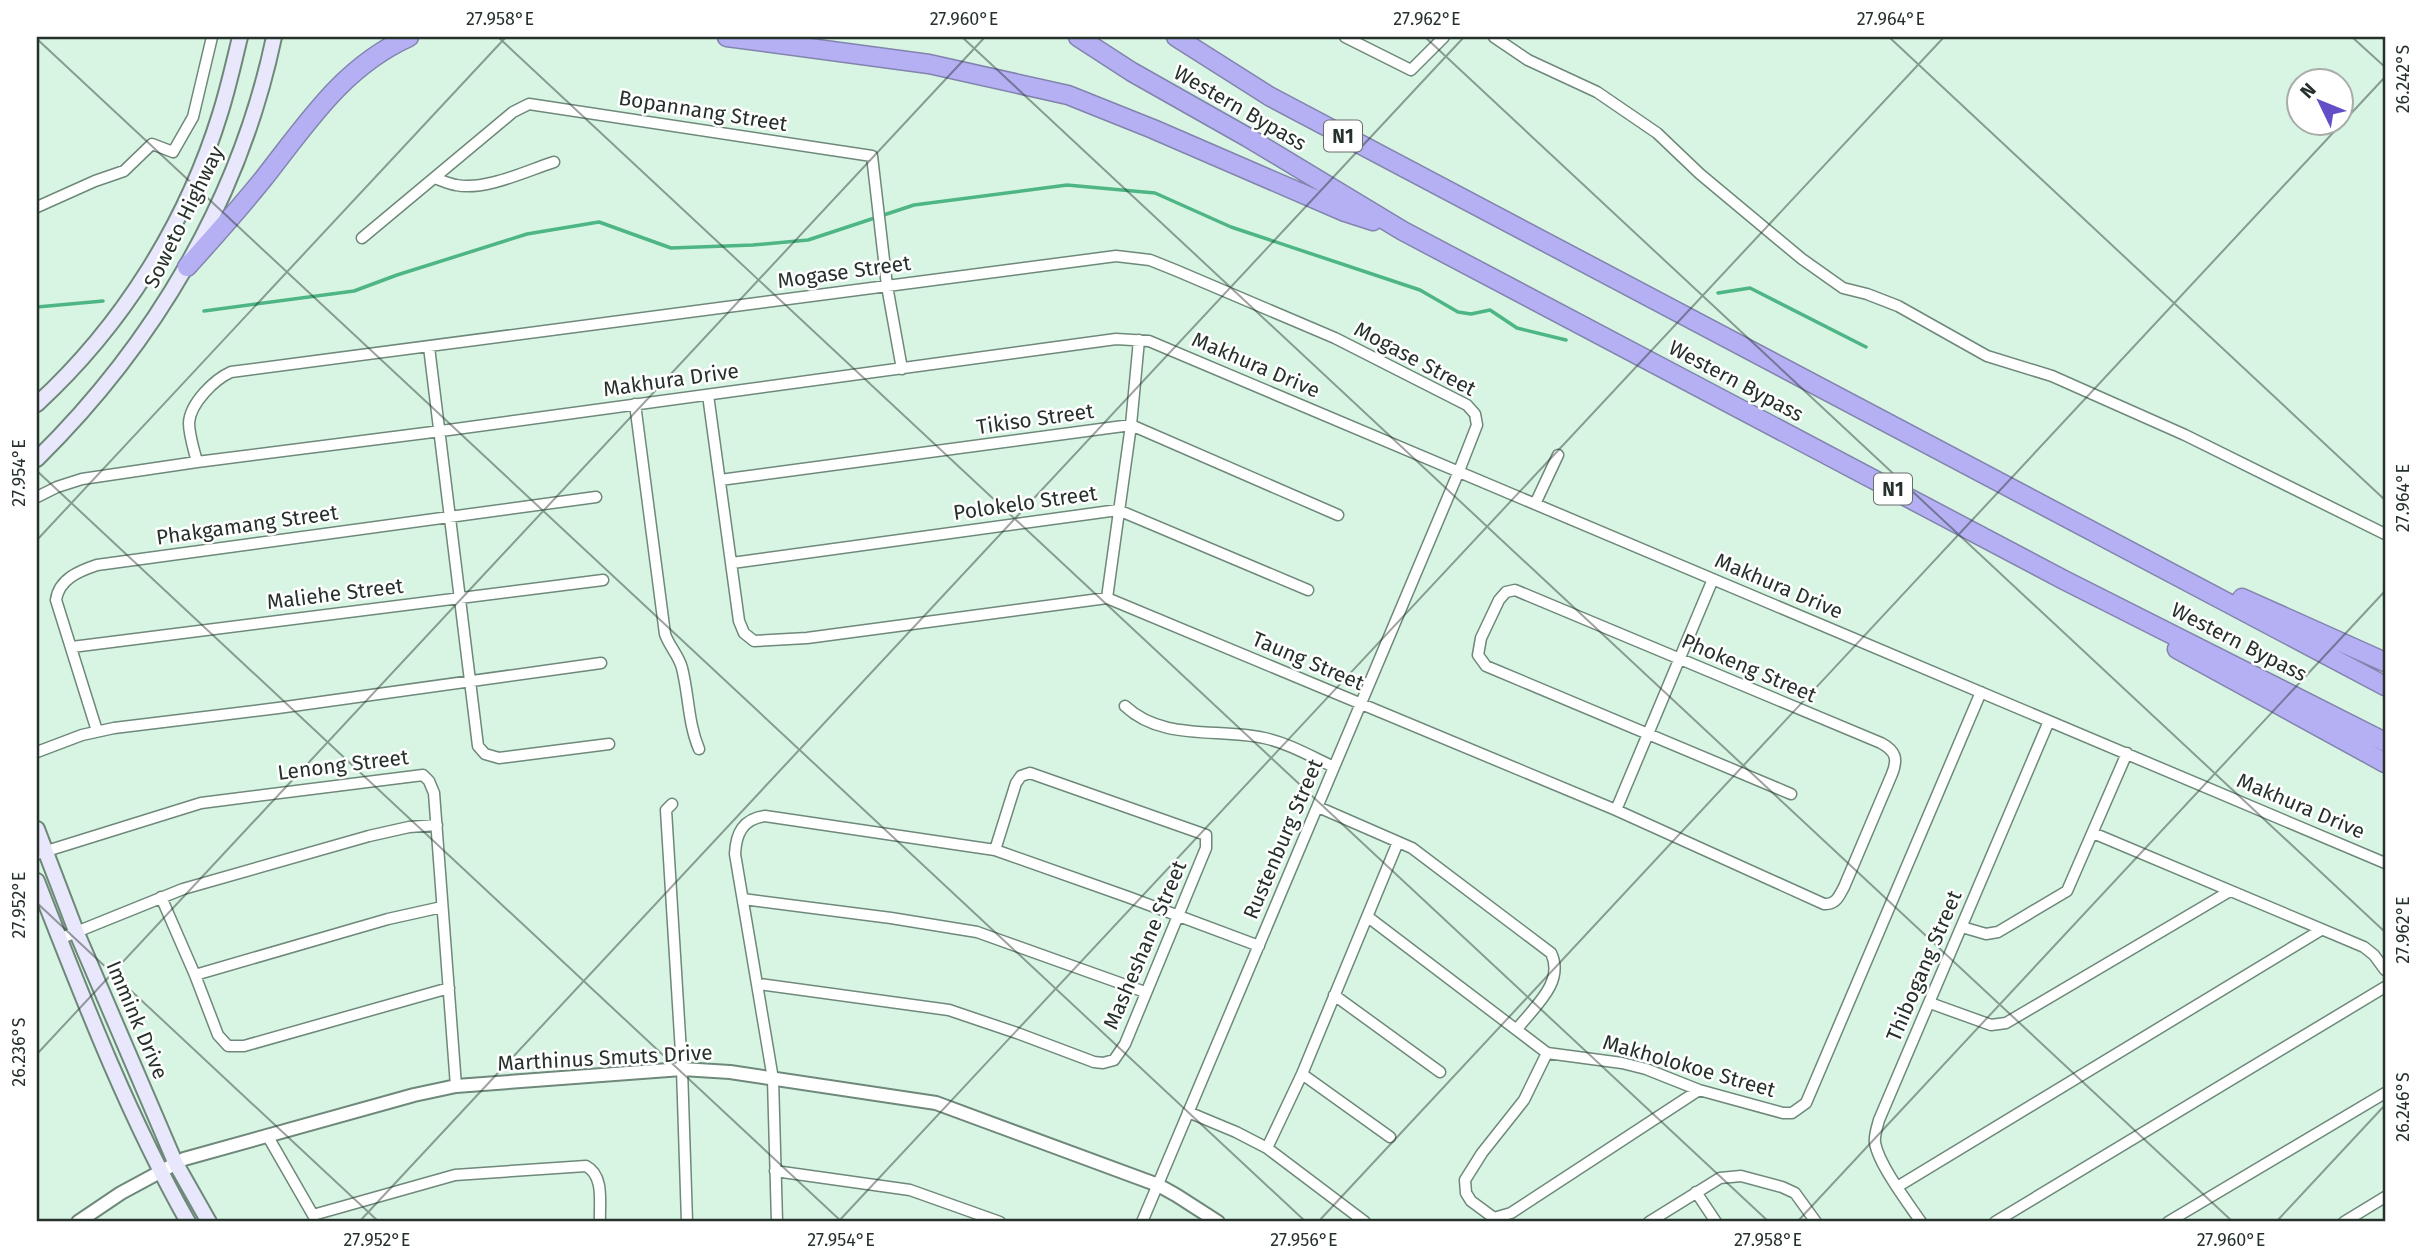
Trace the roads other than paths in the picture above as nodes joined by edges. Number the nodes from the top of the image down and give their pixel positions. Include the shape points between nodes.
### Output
1 (212, 37) edge
2 (240, 37) edge
3 (274, 37) edge
4 (409, 37) edge
5 (727, 37) edge
6 (1078, 37) edge
7 (1176, 37) edge
8 (1345, 37) edge
9 (1444, 37) edge
10 (1494, 37) edge
11 (554, 162) dead end
12 (434, 178) junction
13 (37, 207) edge
14 (1403, 231) junction
15 (362, 238) dead end
16 (187, 267) junction
17 (887, 286) junction
18 (1139, 340) junction
19 (429, 347) junction
20 (902, 369) junction
21 (708, 395) junction
22 (37, 404) edge
23 (635, 404) junction
24 (1130, 425) junction
25 (441, 431) junction
26 (1558, 455) dead end
27 (37, 459) edge
28 (197, 462) junction
29 (1459, 471) junction
30 (720, 480) junction
31 (37, 497) edge
32 (596, 498) dead end
33 (1535, 504) junction
34 (1118, 510) junction
35 (1338, 515) dead end
36 (451, 516) junction
37 (2385, 534) edge
38 (2102, 535) junction
39 (732, 563) junction
40 (1713, 579) junction
41 (2064, 579) junction
42 (603, 580) dead end
43 (1308, 590) dead end
44 (460, 598) junction
45 (1107, 598) junction
46 (72, 648) junction
47 (1680, 660) junction
48 (2385, 662) edge
49 (601, 663) dead end
50 (471, 682) junction
51 (2385, 686) edge
52 (1981, 692) junction
53 (1361, 705) junction
54 (1125, 706) dead end
55 (2049, 721) junction
56 (97, 731) junction
57 (1647, 736) junction
58 (2385, 743) edge
59 (609, 744) dead end
60 (699, 749) dead end
61 (37, 752) edge
62 (2127, 754) junction
63 (2385, 763) edge
64 (1334, 766) junction
65 (1791, 794) dead end
66 (672, 804) dead end
67 (1318, 807) junction
68 (1615, 810) junction
69 (437, 825) junction
70 (37, 830) edge
71 (2093, 834) junction
72 (1398, 842) junction
73 (995, 850) junction
74 (41, 853) edge
75 (2385, 863) edge
76 (37, 881) edge
77 (2230, 891) junction
78 (161, 897) junction
79 (743, 898) junction
80 (1825, 904) joint
81 (442, 907) junction
82 (1178, 916) junction
83 (1368, 917) junction
84 (1962, 927) junction
85 (2321, 930) junction
86 (76, 931) junction
87 (59, 939) junction
88 (1259, 946) junction
89 (2385, 970) edge
90 (195, 975) junction
91 (759, 984) junction
92 (449, 988) junction
93 (2385, 988) edge
94 (1145, 992) junction
95 (1334, 996) junction
96 (1930, 1003) junction
97 (1517, 1029) junction
98 (1547, 1053) junction
99 (682, 1069) junction
100 (1440, 1072) dead end
101 (1302, 1074) junction
102 (773, 1079) junction
103 (456, 1086) junction
104 (1699, 1090) junction
105 (2385, 1093) edge
106 (1188, 1112) junction
107 (267, 1135) junction
108 (1390, 1137) dead end
109 (1267, 1148) junction
110 (175, 1163) junction
111 (160, 1171) junction
112 (775, 1171) junction
113 (1158, 1185) junction
114 (1897, 1187) junction
115 (1696, 1192) junction
116 (2385, 1197) edge
117 (315, 1219) edge
118 (80, 1222) edge
119 (188, 1222) edge
120 (209, 1222) edge
121 (600, 1222) edge
122 (687, 1222) edge
123 (777, 1222) edge
124 (1000, 1222) edge
125 (1142, 1222) edge
126 (1218, 1222) edge
127 (1365, 1222) edge
128 (1649, 1222) edge
129 (1716, 1222) edge
130 (1816, 1222) edge
131 (1921, 1222) edge
132 (1995, 1222) edge
133 (2168, 1222) edge
134 (2344, 1222) edge

1 - 13 street via 193,117 173,152 152,145 124,171
2 - 22 main road, Soweto Highway via 205,158 161,247 109,327
3 - 16 main road, Soweto Highway via 248,133
4 - 16 highway via 370,58 332,92
5 - 14 highway via 929,64 1068,95 1345,212
6 - 14 highway, Western Bypass / N1
7 - 38 highway, Western Bypass / N1 via 1269,96
8 - 9 street via 1411,70
10 - 37 street via 1528,60 1597,92 1657,133 1700,174 1843,288 1898,306 1987,356 2052,376 2185,435
11 - 12 street via 472,186
12 - 15 street, Bopannang Street
12 - 17 street, Bopannang Street via 513,112 529,104 872,156
14 - 41 highway, Western Bypass / N1
16 - 27 main road, Soweto Highway via 138,343
17 - 19 street, Mogase Street
17 - 20 street, Bopannang Street
17 - 29 street, Mogase Street via 1103,257 1150,260 1335,338 1467,405 1477,425
18 - 20 street, Makhura Drive
18 - 24 street
18 - 29 street, Makhura Drive via 1166,347
19 - 25 street
19 - 28 street, Mogase Street via 224,375 200,399 189,419
20 - 21 street, Makhura Drive
21 - 23 street, Makhura Drive
21 - 30 street
23 - 25 street, Makhura Drive
23 - 60 street via 665,634 680,663
24 - 30 street, Tikiso Street
24 - 34 street
24 - 35 street
25 - 28 street, Makhura Drive
25 - 36 street
26 - 33 street
28 - 31 street, Makhura Drive via 69,482
29 - 33 street, Makhura Drive
29 - 53 street, Rustenburg Street
30 - 39 street
32 - 36 street, Phakgamang Street
33 - 40 street, Makhura Drive
34 - 39 street, Polokelo Street
34 - 43 street, Polokelo Street
34 - 45 street
36 - 44 street
36 - 46 street, Phakgamang Street via 88,568 64,582 57,593 59,614
38 - 48 highway
38 - 51 highway, Western Bypass / N1
39 - 45 street via 739,621 750,639 764,642
40 - 47 street
40 - 52 street, Makhura Drive
41 - 58 highway, Western Bypass / N1
41 - 63 highway via 2151,635
42 - 44 street, Maliehe Street
44 - 46 street, Maliehe Street
44 - 50 street
45 - 53 street, Taung Street
46 - 56 street, Phakgamang Street
47 - 57 street
47 - 57 street, Phokeng Street via 1514,590 1500,598 1481,638 1479,655 1486,666
47 - 80 street, Phokeng Street via 1881,743 1894,753 1892,774 1844,887 1835,901
49 - 50 street
50 - 56 street
50 - 59 street via 478,746 491,757
52 - 55 street, Makhura Drive
52 - 104 street, Makholokoe Street via 1806,1103 1792,1113 1783,1113
53 - 64 street, Rustenburg Street
53 - 68 street, Taung Street
54 - 64 street via 1152,724 1262,738
55 - 62 street, Makhura Drive
55 - 84 street, Thibogang Street
56 - 61 street
57 - 65 street
57 - 68 street
62 - 71 street
62 - 75 street, Makhura Drive
64 - 67 street, Rustenburg Street
66 - 99 street via 666,810
67 - 72 street
67 - 88 street, Rustenburg Street
68 - 80 street, Taung Street
69 - 74 street, Lenong Street via 433,787 418,774 201,803
69 - 78 street via 369,836
69 - 81 street, Lenong Street
70 - 74 main road, Immink Drive
71 - 77 street
71 - 84 street via 2071,885 2061,896 1998,932 1986,934
72 - 83 street
72 - 97 street via 1422,855 1551,953 1556,967 1552,983
73 - 79 street via 765,816 748,821 737,837 735,854
73 - 82 street
73 - 82 street, Masheshane Street via 1016,783 1025,774 1037,774 1178,824 1203,834 1207,843
74 - 86 main road, Immink Drive
76 - 87 main road, Immink Drive
77 - 85 street
77 - 96 street via 2006,1023 1991,1026
78 - 86 street
78 - 90 street
79 - 91 street
79 - 94 street via 976,932
81 - 90 street
81 - 92 street, Lenong Street
82 - 88 street
82 - 94 street, Masheshane Street
83 - 95 street
83 - 97 street
84 - 96 street, Thibogang Street
85 - 89 street via 2369,950
85 - 114 street
86 - 87 street
86 - 110 main road, Immink Drive
87 - 111 main road, Immink Drive
88 - 106 street, Rustenburg Street
90 - 92 street via 218,1035 228,1046 244,1046
91 - 94 street, Masheshane Street via 949,1010 1103,1063 1119,1055
91 - 102 street
92 - 103 street, Lenong Street
93 - 132 street
95 - 100 street
95 - 101 street
96 - 114 street, Thibogang Street via 1875,1133 1877,1149
97 - 98 street
98 - 104 street, Makholokoe Street via 1622,1063
98 - 104 street via 1524,1100 1465,1180 1471,1200 1494,1218 1511,1213
99 - 102 street, Marthinus Smuts Drive
99 - 103 street, Marthinus Smuts Drive
99 - 122 street
101 - 108 street
101 - 109 street
102 - 112 street
102 - 113 street, Marthinus Smuts Drive via 936,1103
103 - 107 street, Marthinus Smuts Drive
105 - 133 street
106 - 109 street
106 - 113 street, Rustenburg Street
107 - 110 street, Marthinus Smuts Drive
107 - 117 street
109 - 127 street
110 - 111 street, Marthinus Smuts Drive
110 - 120 main road, Immink Drive
111 - 118 street, Marthinus Smuts Drive
111 - 119 main road, Immink Drive
112 - 123 street
112 - 124 street via 910,1190
113 - 125 street, Rustenburg Street
113 - 126 street, Marthinus Smuts Drive
114 - 131 street, Thibogang Street
115 - 128 street
115 - 129 street
115 - 130 street via 1720,1178 1753,1179 1795,1193
116 - 134 street
117 - 121 street via 455,1175 586,1166 599,1182

